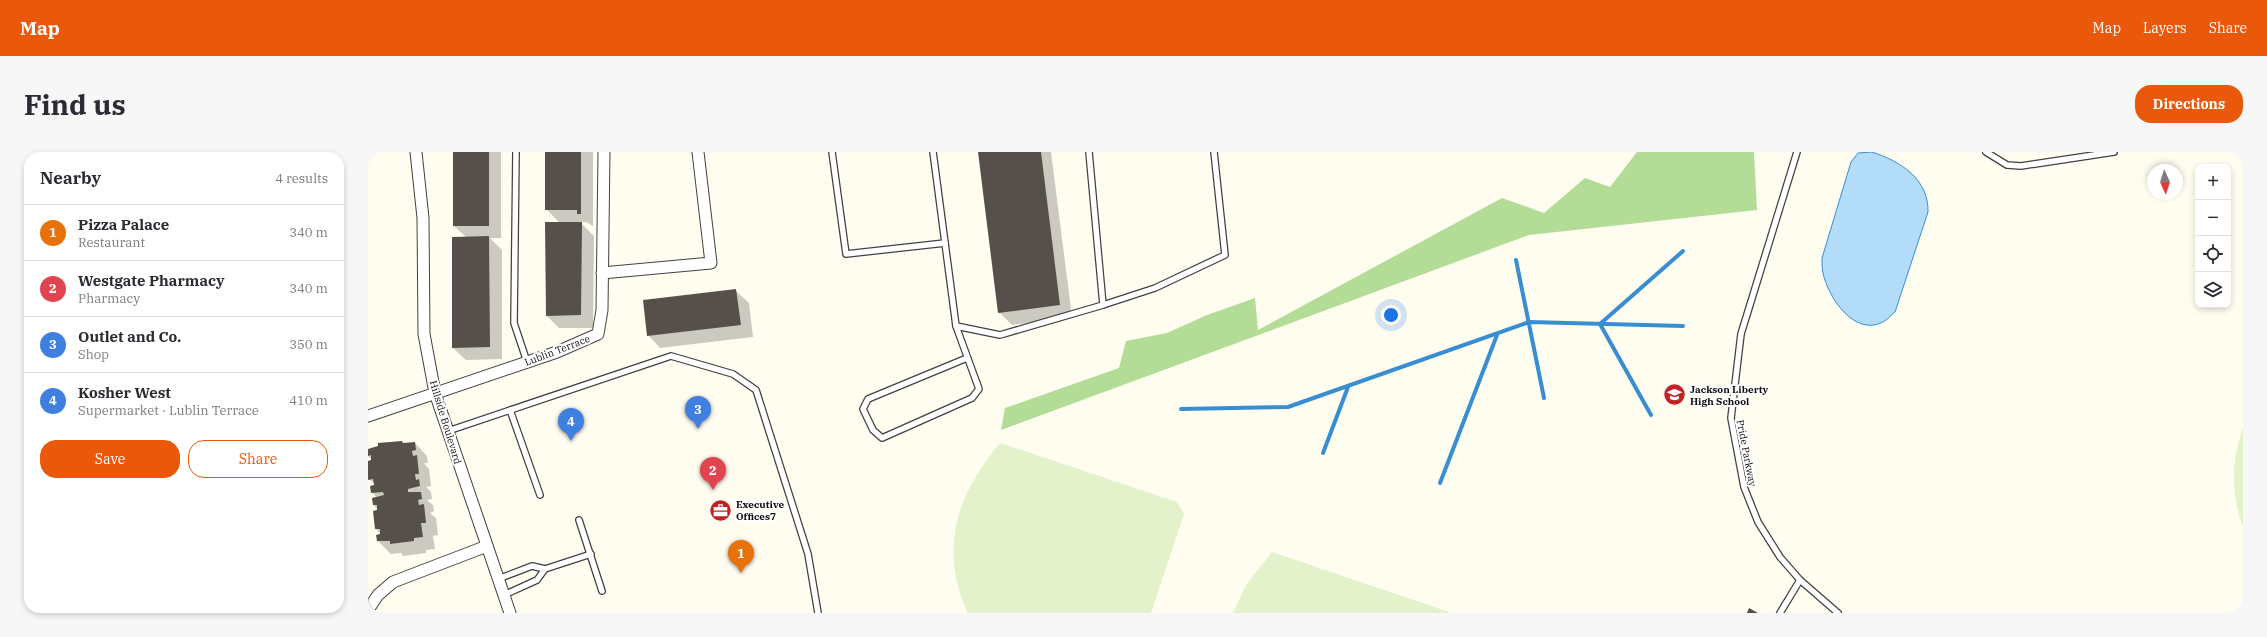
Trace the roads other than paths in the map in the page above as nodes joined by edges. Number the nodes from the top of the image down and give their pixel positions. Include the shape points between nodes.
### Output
1 (416, 152) edge
2 (516, 152) edge
3 (604, 152) edge
4 (698, 152) edge
5 (832, 152) edge
6 (933, 152) edge
7 (1089, 152) edge
8 (1214, 152) edge
9 (1797, 152) edge
10 (1986, 152) edge
11 (2114, 152) edge
12 (945, 244) junction
13 (602, 273) junction
14 (1103, 305) junction
15 (956, 326) junction
16 (967, 358) junction
17 (527, 362) junction
18 (434, 393) junction
19 (510, 410) junction
20 (368, 416) edge
21 (448, 431) junction
22 (540, 496) dead end
23 (579, 520) dead end
24 (487, 546) junction
25 (591, 554) junction
26 (545, 569) junction
27 (498, 579) junction
28 (1800, 580) junction
29 (602, 591) dead end
30 (504, 595) junction
31 (369, 613) edge
32 (510, 613) edge
33 (818, 613) edge
34 (1780, 613) edge
35 (1838, 613) edge

1 - 18 street, Hillside Boulevard via 423,218 424,334
2 - 17 lane via 514,323
3 - 13 street, Lublin Terrace
4 - 13 street via 711,263
5 - 12 lane via 846,254
6 - 12 lane
7 - 14 lane
8 - 14 lane via 1225,255 1155,288
9 - 28 lane, Pride Parkway via 1741,334 1731,418 1744,487 1755,515 1780,557
10 - 11 lane via 2007,165 2021,166
12 - 15 lane
13 - 17 street, Lublin Terrace via 602,310 598,334
14 - 15 lane via 1000,335
15 - 16 lane
16 - 16 lane via 868,399 863,409 873,430 882,438 972,398 979,389
17 - 18 street, Lublin Terrace
18 - 20 street, Lublin Terrace
18 - 21 street, Hillside Boulevard
19 - 21 lane
19 - 22 lane
19 - 33 lane via 672,356 733,374 756,390 808,554
21 - 24 street, Hillside Boulevard
23 - 25 lane
24 - 27 street, Hillside Boulevard
24 - 31 street via 393,582 378,595
25 - 26 lane
25 - 29 lane
26 - 27 lane via 532,566
26 - 30 lane via 537,580
27 - 30 street, Hillside Boulevard
28 - 34 lane
28 - 35 lane, Pride Parkway
30 - 32 street, Hillside Boulevard

